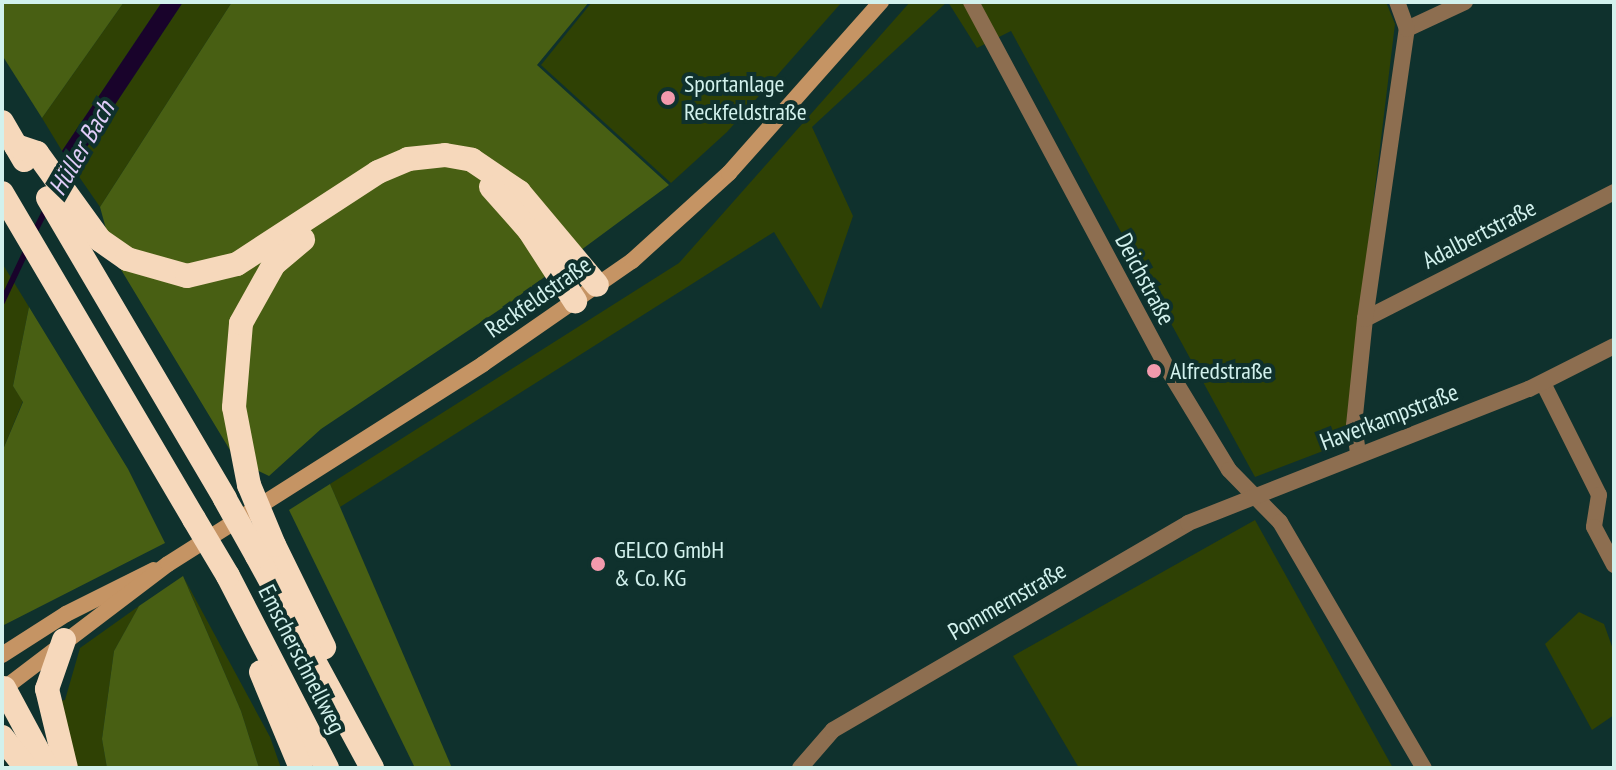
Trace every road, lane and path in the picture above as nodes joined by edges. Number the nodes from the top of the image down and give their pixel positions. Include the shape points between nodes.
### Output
1 (881, 2) edge
2 (971, 2) edge
3 (1397, 2) edge
4 (1465, 2) edge
5 (1407, 29) junction
6 (2, 122) edge
7 (1614, 192) edge
8 (2, 193) edge
9 (75, 225) junction
10 (597, 285) junction
11 (575, 301) junction
12 (1365, 319) junction
13 (1614, 346) edge
14 (1543, 383) junction
15 (1358, 453) junction
16 (1252, 496) junction
17 (265, 550) junction
18 (168, 564) junction
19 (1614, 565) edge
20 (228, 576) junction
21 (64, 640) junction
22 (2, 655) edge
23 (3, 688) edge
24 (2, 737) edge
25 (26, 768) edge
26 (47, 768) edge
27 (66, 768) edge
28 (301, 768) edge
29 (327, 768) edge
30 (372, 768) edge
31 (800, 768) edge
32 (1424, 768) edge

1 - 10 street, Reckfeldstraße via 729,173 663,235
2 - 16 street, Deichstraße via 1153,345 1229,470
3 - 5 street
4 - 5 street
5 - 12 street
6 - 9 highway via 16,146 37,153
7 - 12 street, Adalbertstraße
8 - 20 highway, bridge
9 - 10 highway via 158,272 209,274 272,245 378,172 423,155 445,155 472,160 519,192
9 - 17 highway, bridge via 225,499
10 - 11 street, Reckfeldstraße
11 - 17 highway, bridge via 529,230 485,182 440,168 413,171 387,183 296,245 254,291 234,357 234,407
11 - 18 street, Reckfeldstraße
12 - 15 street via 1354,425
13 - 14 street, Haverkampstraße
14 - 15 street, Haverkampstraße
14 - 19 street via 1599,495 1594,527
15 - 16 street, Haverkampstraße
16 - 31 street, Pommernstraße via 1188,523 833,730
16 - 32 street, Deichstraße via 1280,522
17 - 30 highway, Emscherschnellweg
18 - 21 street, Reckfeldstraße
18 - 22 street, Reckfeldstraße via 89,602
20 - 28 highway via 244,634
20 - 29 highway, Emscherschnellweg
21 - 23 street, Reckfeldstraße
21 - 27 highway via 47,689
23 - 26 highway
24 - 25 highway

